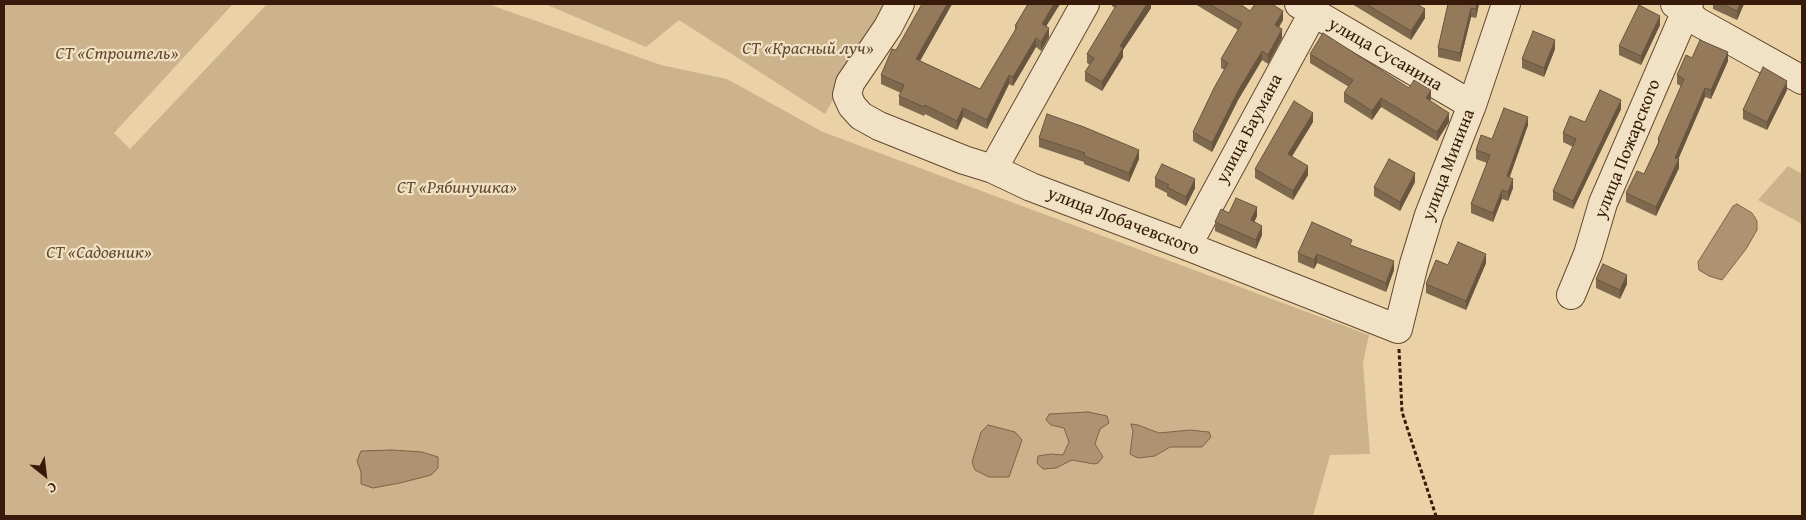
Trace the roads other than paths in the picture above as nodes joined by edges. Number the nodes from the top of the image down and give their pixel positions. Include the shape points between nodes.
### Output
1 (900, 4) edge
2 (1085, 4) edge
3 (1506, 4) edge
4 (1683, 7) edge
5 (1306, 8) edge
6 (1802, 80) edge
7 (1472, 105) junction
8 (993, 168) junction
9 (1187, 246) junction
10 (1571, 295) dead end
11 (1398, 329) joint

1 - 8 street, улица Лобачевского via 850,84 847,95 852,106 861,116 879,126 964,160
2 - 8 street
3 - 7 street, улица Минина
4 - 6 street via 1698,22
4 - 10 street, улица Пожарского via 1603,203 1588,254
5 - 7 street, улица Сусанина
5 - 9 street, улица Баумана
7 - 11 street, улица Минина via 1429,215
8 - 9 street, улица Лобачевского via 1031,187
9 - 11 street, улица Лобачевского

